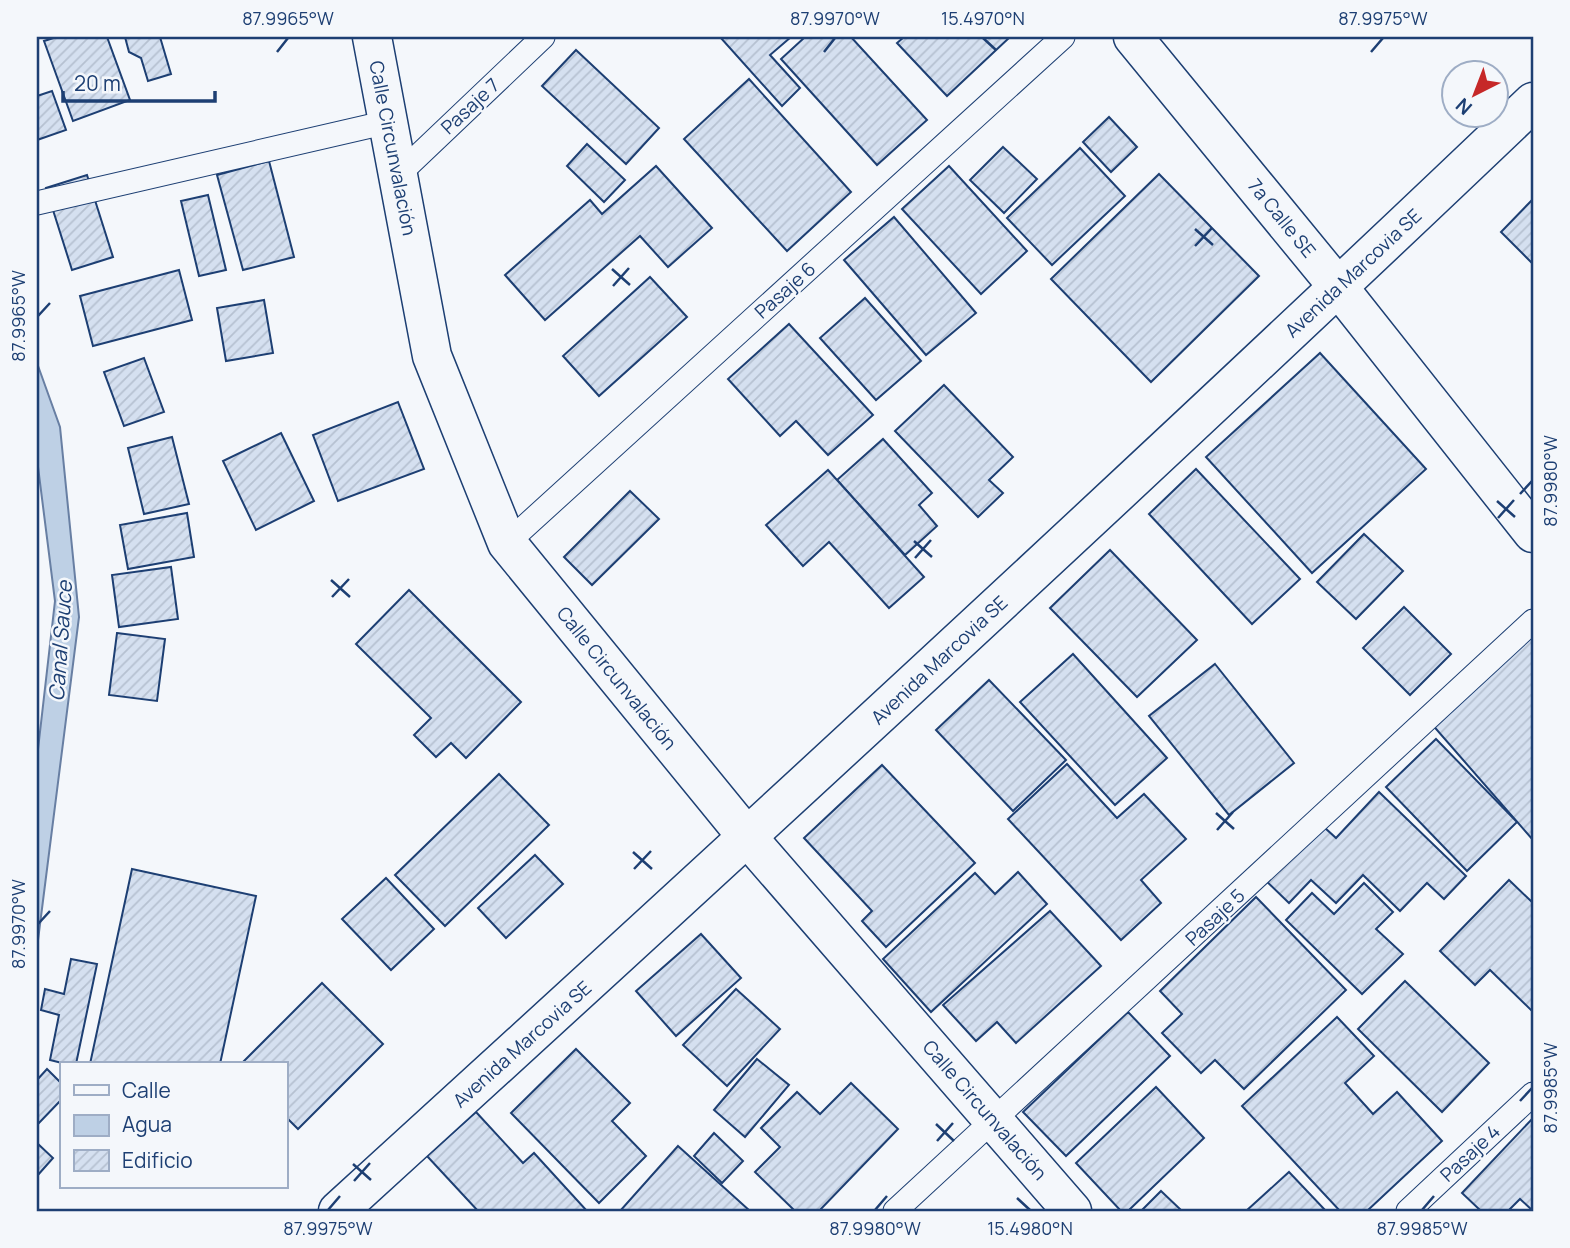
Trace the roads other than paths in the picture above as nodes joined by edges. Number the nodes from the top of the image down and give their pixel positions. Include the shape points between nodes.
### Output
1 (372, 37) edge
2 (543, 37) edge
3 (1063, 37) edge
4 (1133, 37) edge
5 (1533, 102) edge
6 (388, 122) junction
7 (398, 175) junction
8 (37, 203) edge
9 (1339, 288) junction
10 (1533, 533) edge
11 (507, 543) junction
12 (1533, 621) edge
13 (748, 838) junction
14 (1533, 1094) edge
15 (995, 1121) junction
16 (338, 1211) edge
17 (895, 1211) edge
18 (1072, 1211) edge
19 (1408, 1211) edge

1 - 6 street, Calle Circunvalación
2 - 7 lane, Pasaje 7
3 - 11 lane, Pasaje 6
4 - 9 street, 7a Calle SE
5 - 9 street, Avenida Marcovia SE
6 - 7 street, Calle Circunvalación
6 - 8 lane
7 - 11 street, Calle Circunvalación via 432,356
9 - 10 street, 7a Calle SE
9 - 13 street, Avenida Marcovia SE
11 - 13 street, Calle Circunvalación
12 - 15 lane, Pasaje 5
13 - 15 street, Calle Circunvalación
13 - 16 street, Avenida Marcovia SE
14 - 19 lane, Pasaje 4
15 - 17 lane, Pasaje 5
15 - 18 street, Calle Circunvalación

